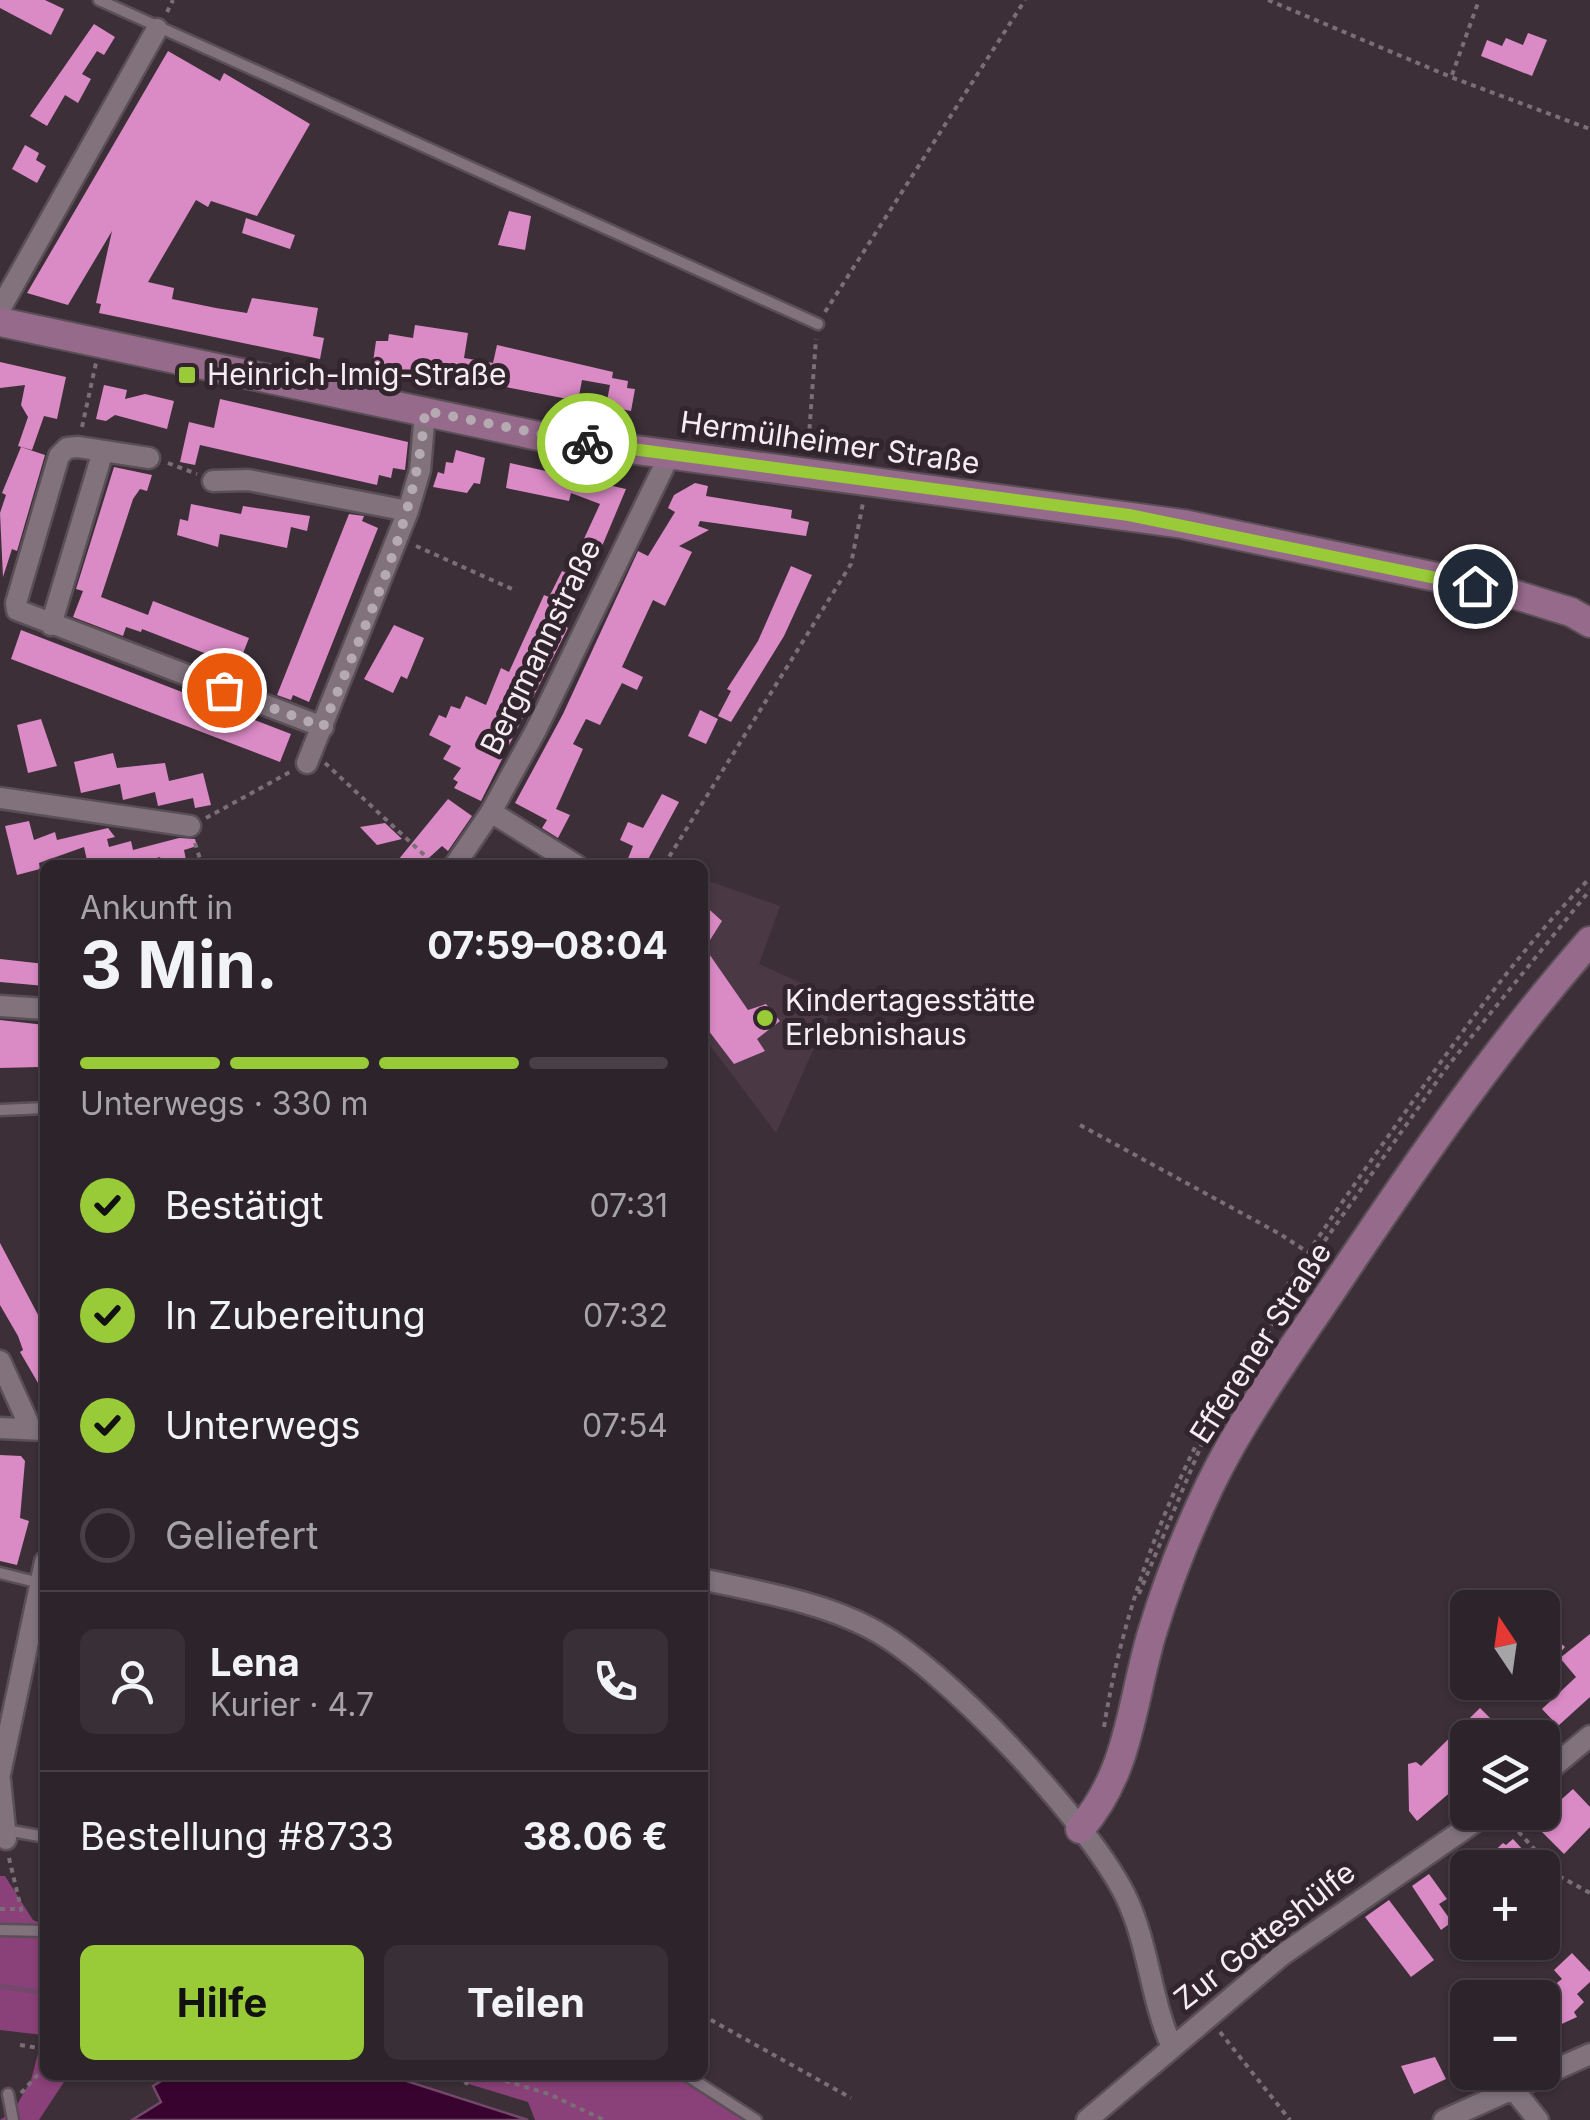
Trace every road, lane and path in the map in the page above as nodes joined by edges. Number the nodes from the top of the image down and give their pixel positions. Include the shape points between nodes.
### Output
1 (99, 0) edge
2 (1025, 0) edge
3 (1268, 0) edge
4 (1479, 0) edge
5 (157, 29) junction
6 (1451, 77) junction
7 (1590, 129) edge
8 (0, 309) edge
9 (0, 322) edge
10 (818, 324) junction
11 (101, 343) junction
12 (425, 411) junction
13 (78, 447) junction
14 (104, 451) junction
15 (670, 454) junction
16 (149, 458) joint
17 (807, 473) junction
18 (212, 481) joint
19 (865, 487) junction
20 (408, 511) junction
21 (398, 538) junction
22 (512, 589) dead end
23 (1590, 623) edge
24 (51, 624) junction
25 (323, 727) junction
26 (310, 758) junction
27 (0, 798) edge
28 (491, 812) junction
29 (190, 826) junction
30 (200, 860) edge
31 (429, 860) edge
32 (459, 860) edge
33 (568, 860) edge
34 (667, 860) edge
35 (1590, 941) edge
36 (0, 1006) edge
37 (40, 1009) edge
38 (40, 1108) edge
39 (0, 1110) edge
40 (1080, 1125) dead end
41 (1306, 1250) dead end
42 (0, 1361) edge
43 (0, 1428) edge
44 (40, 1434) edge
45 (0, 1573) edge
46 (40, 1573) edge
47 (708, 1580) edge
48 (40, 1583) edge
49 (1590, 1736) edge
50 (1560, 1761) edge
51 (0, 1777) edge
52 (1080, 1828) junction
53 (1463, 1830) edge
54 (1517, 1830) edge
55 (6, 1834) junction
56 (40, 1837) edge
57 (1590, 1894) edge
58 (0, 1909) edge
59 (0, 1930) edge
60 (40, 1931) edge
61 (1208, 2016) junction
62 (708, 2018) edge
63 (20, 2046) dead end
64 (40, 2048) edge
65 (1172, 2048) junction
66 (1590, 2054) edge
67 (1560, 2068) edge
68 (467, 2080) edge
69 (503, 2080) edge
70 (694, 2080) edge
71 (466, 2084) dead end
72 (1514, 2090) joint
73 (8, 2094) dead end
74 (851, 2098) dead end
75 (13, 2120) edge
76 (604, 2120) edge
77 (756, 2120) edge
78 (1087, 2120) edge
79 (1290, 2120) edge
80 (1444, 2120) edge
81 (1538, 2120) edge

1 - 5 lane
2 - 10 path
3 - 6 path
4 - 6 path
5 - 8 street
5 - 10 lane
6 - 7 path
9 - 11 street, Hermülheimer Straße
10 - 17 path
11 - 12 street, Hermülheimer Straße
11 - 13 path
12 - 15 street, Hermülheimer Straße via 548,438
12 - 20 street
13 - 14 street
13 - 24 street via 59,456 16,603 21,614
14 - 16 street
14 - 24 street
15 - 17 street, Hermülheimer Straße
15 - 28 street, Bergmannstraße
16 - 18 path
17 - 19 street, Hermülheimer Straße
18 - 20 street via 248,480
19 - 23 street, Hermülheimer Straße via 1183,524 1502,591
19 - 34 path via 851,564
20 - 21 street
21 - 22 path
21 - 25 street
24 - 25 street
25 - 26 street
26 - 29 path
26 - 31 path
27 - 29 street
28 - 32 street, Bergmannstraße
28 - 33 street
29 - 30 path
35 - 52 street, Efferener Straße via 1499,1048 1420,1160 1219,1468 1152,1634 1124,1758
36 - 37 street
38 - 39 lane
40 - 41 path
42 - 44 street
43 - 44 street
45 - 46 lane
47 - 52 street via 834,1612 909,1652
48 - 51 street
49 - 50 street
51 - 55 street
52 - 65 street via 1131,1910
53 - 61 street, Zur Gotteshülfe via 1325,1924
54 - 57 path via 1559,1876
55 - 56 lane
55 - 58 path via 20,1909
59 - 60 lane
61 - 65 street, Zur Gotteshülfe
61 - 79 path
62 - 74 path
63 - 64 path
65 - 78 street, Zur Gotteshülfe
66 - 67 street
68 - 71 path
69 - 76 path
70 - 77 lane
72 - 80 street
72 - 81 street
73 - 75 lane

